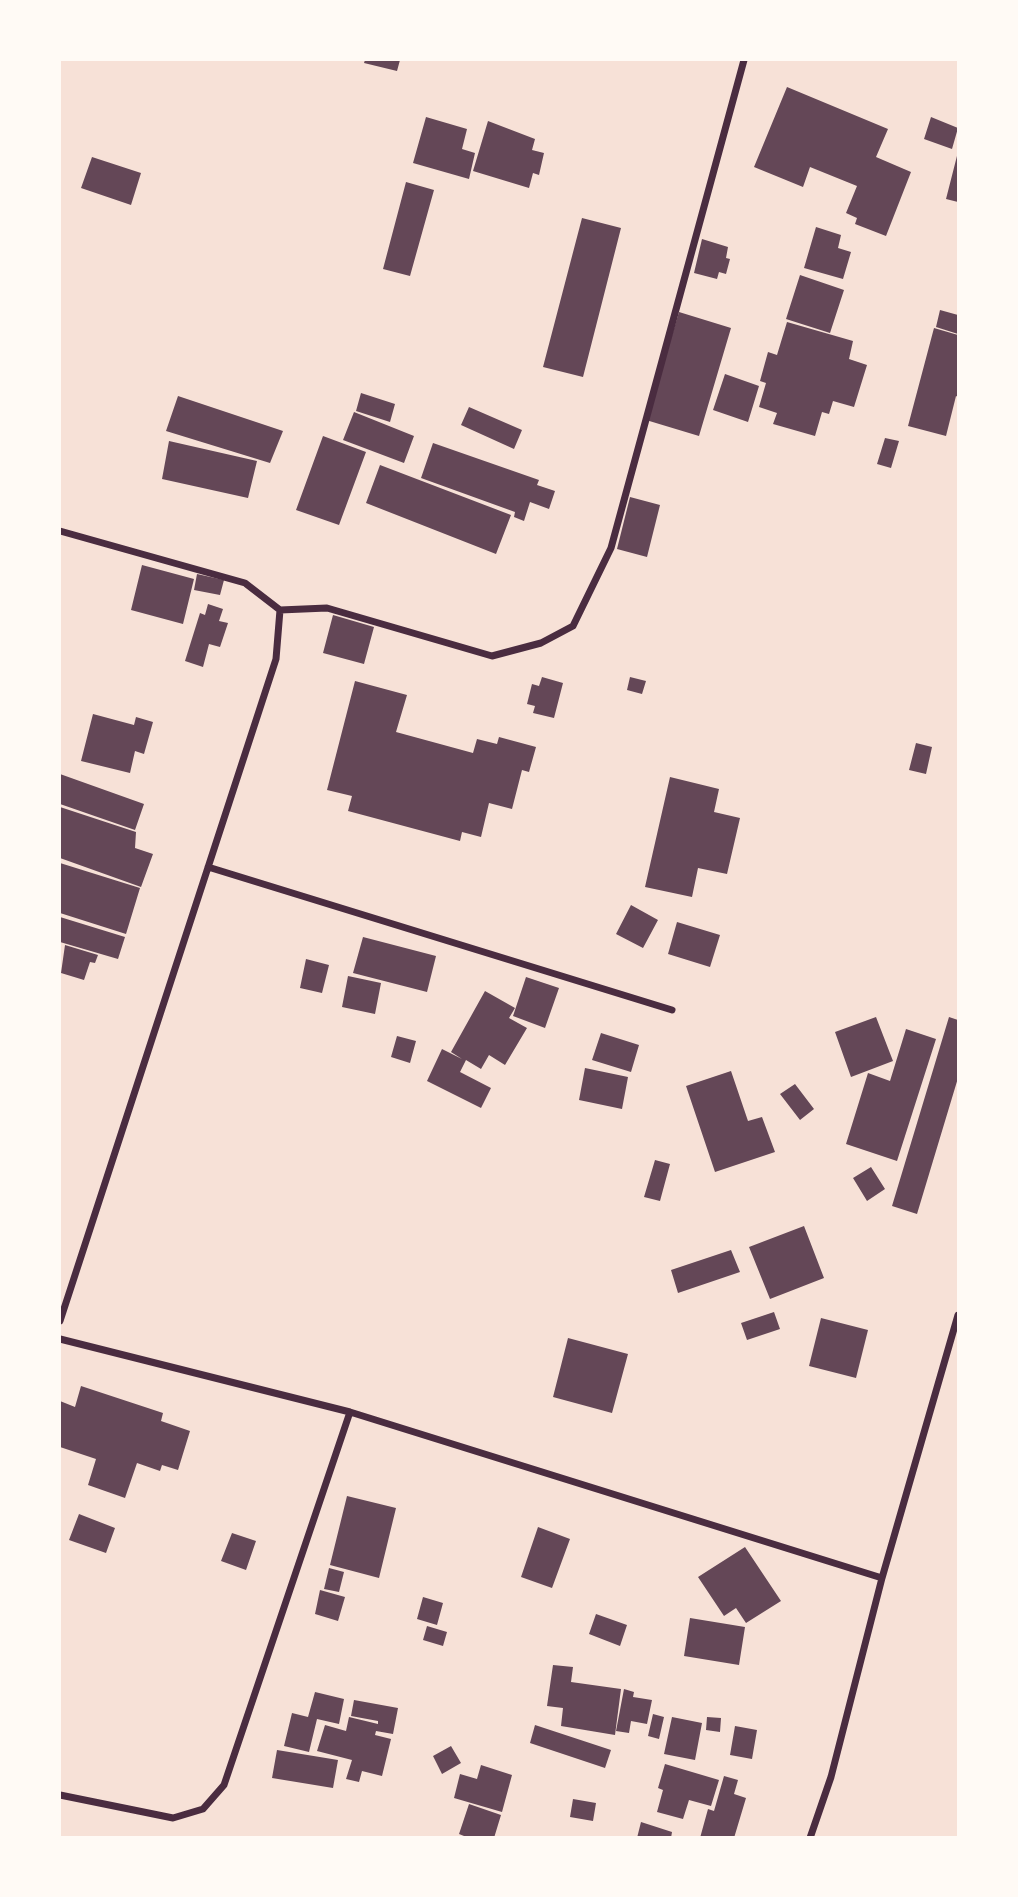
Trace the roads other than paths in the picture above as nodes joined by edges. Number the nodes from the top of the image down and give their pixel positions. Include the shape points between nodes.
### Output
1 (744, 60) edge
2 (60, 531) edge
3 (280, 610) junction
4 (208, 867) junction
5 (672, 1010) dead end
6 (958, 1315) edge
7 (60, 1321) edge
8 (60, 1339) edge
9 (350, 1412) junction
10 (881, 1578) junction
11 (60, 1795) edge
12 (810, 1838) edge

1 - 3 street via 611,548 573,626 541,643 492,656 327,608
2 - 3 street via 245,583
3 - 4 street via 276,659
4 - 5 street
4 - 7 street
6 - 10 street
8 - 9 street
9 - 10 street
9 - 11 street via 223,1785 203,1809 173,1818
10 - 12 street via 831,1777

